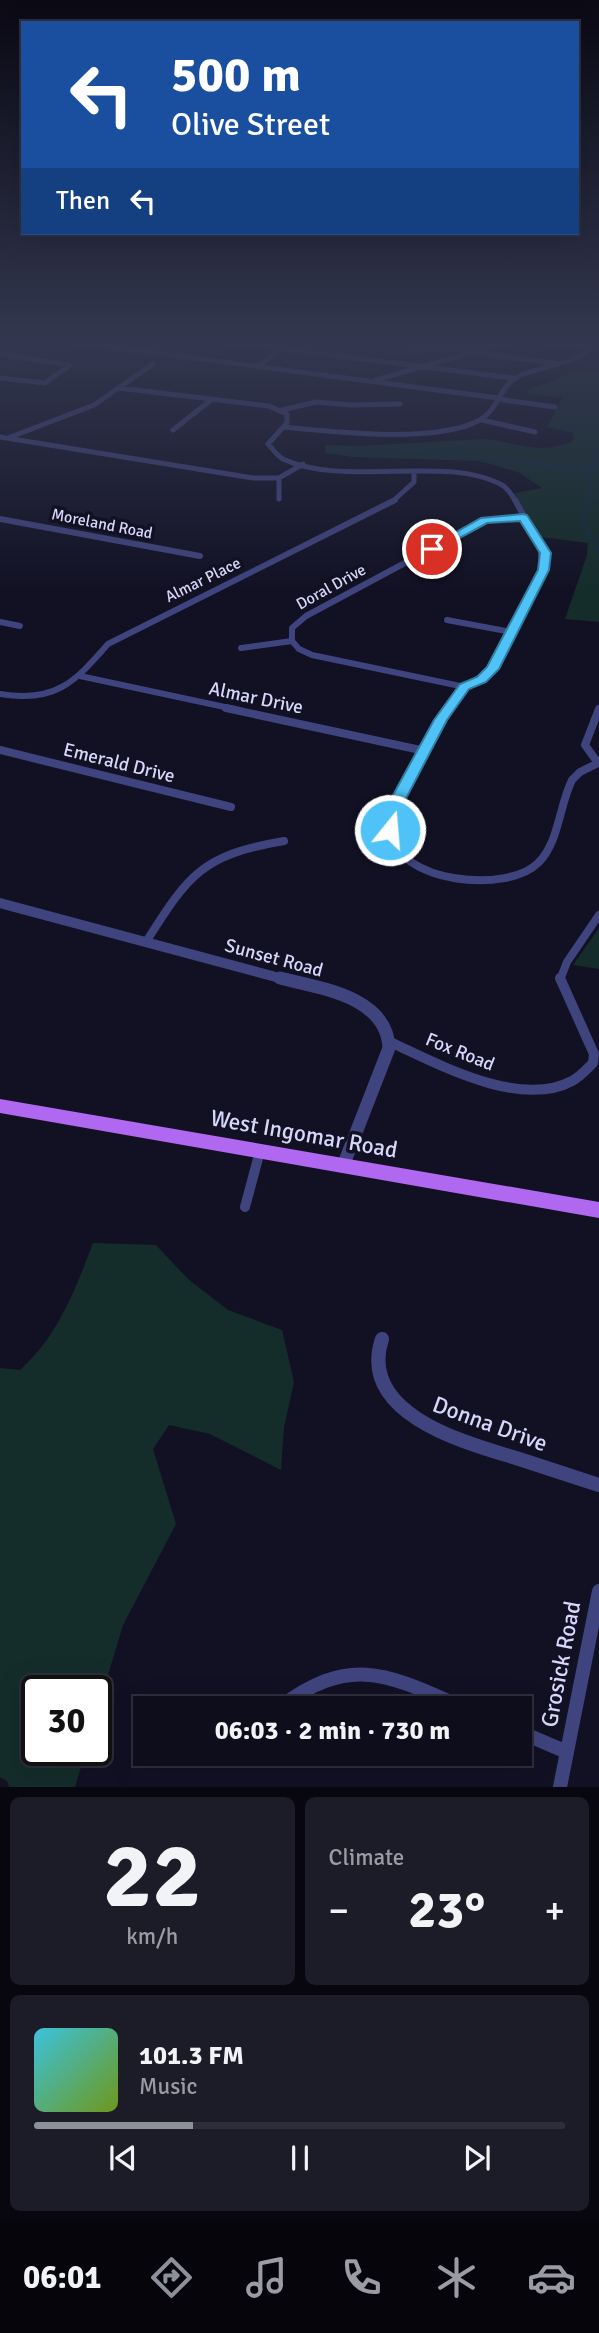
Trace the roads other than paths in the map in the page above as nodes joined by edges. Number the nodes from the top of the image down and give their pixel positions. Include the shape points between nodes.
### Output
1 (42, 424) edge
2 (180, 424) edge
3 (284, 424) edge
4 (465, 424) edge
5 (504, 424) edge
6 (282, 427) junction
7 (173, 430) dead end
8 (535, 432) dead end
9 (3, 438) edge
10 (303, 464) junction
11 (414, 474) junction
12 (279, 478) junction
13 (279, 499) dead end
14 (523, 517) junction
15 (0, 519) edge
16 (200, 556) dead end
17 (447, 620) dead end
18 (0, 622) edge
19 (20, 626) dead end
20 (511, 632) junction
21 (292, 641) junction
22 (242, 648) dead end
23 (80, 676) junction
24 (464, 687) junction
25 (0, 694) edge
26 (599, 709) edge
27 (0, 750) edge
28 (425, 751) junction
29 (599, 763) edge
30 (232, 807) dead end
31 (284, 841) dead end
32 (0, 903) edge
33 (599, 915) edge
34 (146, 942) junction
35 (390, 1042) junction
36 (0, 1106) edge
37 (260, 1151) junction
38 (343, 1166) junction
39 (245, 1208) dead end
40 (599, 1210) edge
41 (382, 1339) dead end
42 (599, 1485) edge
43 (599, 1591) edge
44 (297, 1696) edge
45 (436, 1696) edge
46 (532, 1737) edge
47 (567, 1752) junction
48 (560, 1787) edge

1 - 9 street
2 - 7 street
3 - 6 street
4 - 6 street via 358,434
5 - 8 street
6 - 10 street via 269,440 270,448 281,458
9 - 12 street via 253,478
10 - 11 street
10 - 12 street
11 - 14 street via 494,481 505,487
11 - 23 street, Almar Place via 414,482 390,503 108,644
12 - 13 street
14 - 20 street via 545,553 543,570
14 - 21 street, Doral Drive via 485,520 317,610 292,628
15 - 16 street, Moreland Road
17 - 20 street
18 - 19 street
20 - 24 street via 492,669
21 - 22 street
21 - 24 street via 312,655
23 - 25 street, Almar Place via 52,695 18,698
23 - 28 street, Almar Drive
24 - 28 street
26 - 29 street via 585,745
27 - 30 street, Emerald Drive
28 - 29 street via 395,806 390,830 401,855 417,868 472,882 528,871 545,857 571,781
31 - 34 street via 237,851 209,863 186,884
32 - 34 street, Sunset Road
33 - 35 street, Fox Road via 560,979 595,1047 593,1063 577,1077 544,1088 499,1087
34 - 35 street, Sunset Road via 350,998 375,1016
35 - 38 street
36 - 37 main road, West Ingomar Road
37 - 38 main road, West Ingomar Road
37 - 39 street
38 - 40 main road, West Ingomar Road
41 - 42 street, Donna Drive via 383,1380 396,1403 411,1416 453,1438
43 - 47 street, Grosick Road
44 - 45 street via 318,1682 355,1672
46 - 47 street
47 - 48 street, Grosick Road

